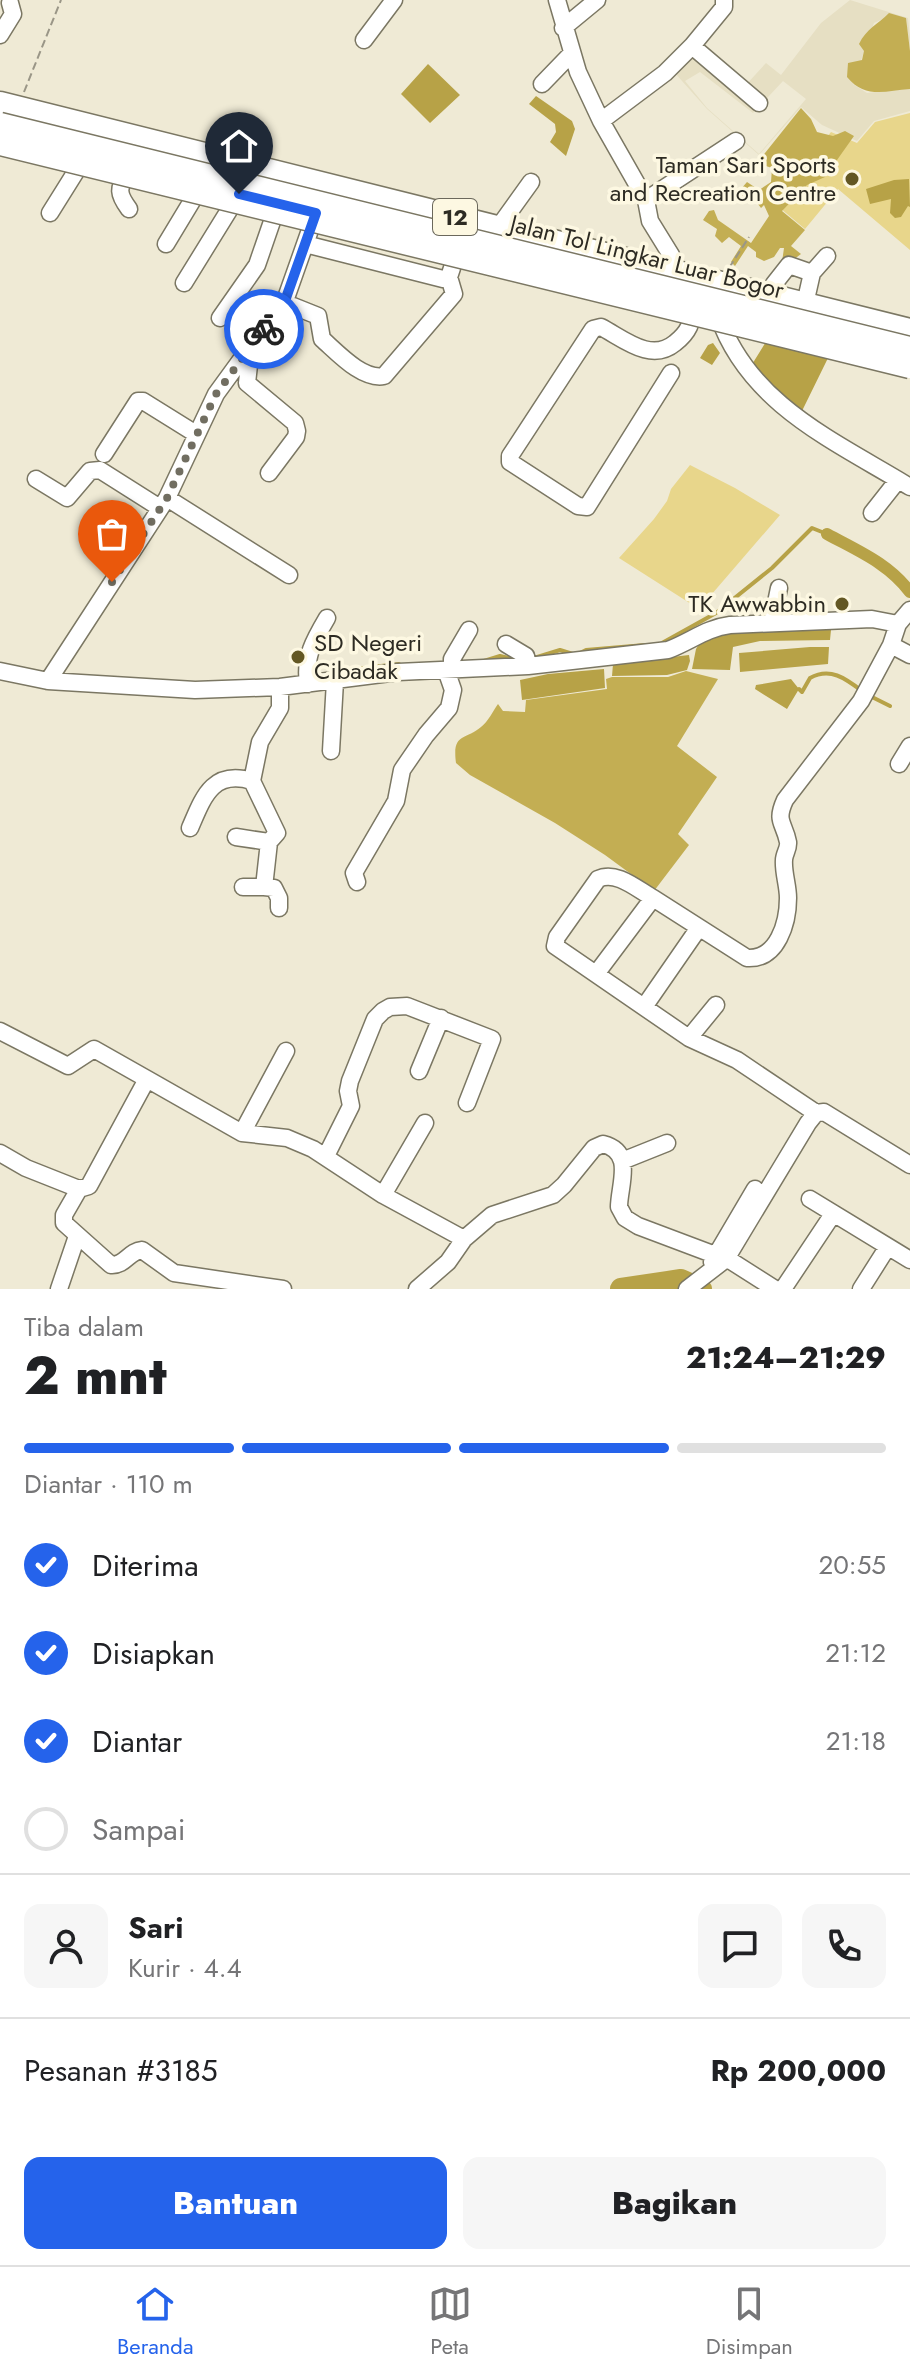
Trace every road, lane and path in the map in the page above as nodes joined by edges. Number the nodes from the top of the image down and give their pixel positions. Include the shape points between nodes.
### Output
1 (61, 0) edge
2 (394, 0) edge
3 (557, 0) edge
4 (597, 0) edge
5 (724, 0) edge
6 (10, 3) dead end
7 (563, 28) junction
8 (0, 35) edge
9 (364, 40) dead end
10 (692, 46) junction
11 (571, 54) junction
12 (542, 84) dead end
13 (759, 103) dead end
14 (10, 106) edge
15 (601, 121) junction
16 (3, 135) edge
17 (736, 141) dead end
18 (86, 156) junction
19 (0, 159) edge
20 (129, 168) junction
21 (531, 182) dead end
22 (202, 185) junction
23 (239, 194) junction
24 (646, 200) junction
25 (278, 204) junction
26 (129, 209) dead end
27 (50, 213) dead end
28 (320, 214) junction
29 (498, 228) junction
30 (749, 237) dead end
31 (166, 244) dead end
32 (313, 246) junction
33 (459, 248) junction
34 (827, 256) dead end
35 (675, 271) junction
36 (812, 273) junction
37 (449, 277) junction
38 (184, 283) dead end
39 (720, 283) junction
40 (769, 295) junction
41 (805, 304) junction
42 (293, 306) junction
43 (706, 307) junction
44 (220, 318) dead end
45 (910, 330) edge
46 (910, 348) edge
47 (910, 359) edge
48 (910, 367) edge
49 (671, 373) dead end
50 (196, 434) junction
51 (104, 454) dead end
52 (269, 473) dead end
53 (36, 479) dead end
54 (904, 483) edge
55 (163, 503) junction
56 (872, 513) dead end
57 (289, 575) dead end
58 (779, 588) dead end
59 (910, 610) edge
60 (327, 618) dead end
61 (772, 622) junction
62 (898, 624) junction
63 (469, 630) dead end
64 (506, 644) dead end
65 (891, 645) junction
66 (910, 655) edge
67 (527, 661) junction
68 (451, 666) junction
69 (0, 671) edge
70 (48, 681) junction
71 (335, 681) junction
72 (308, 684) junction
73 (280, 687) junction
74 (910, 746) edge
75 (331, 751) dead end
76 (899, 764) dead end
77 (252, 781) junction
78 (190, 828) dead end
79 (236, 837) dead end
80 (269, 842) junction
81 (357, 882) dead end
82 (243, 887) dead end
83 (264, 887) junction
84 (653, 898) junction
85 (279, 908) dead end
86 (698, 929) junction
87 (596, 974) junction
88 (716, 1005) dead end
89 (644, 1007) junction
90 (441, 1018) junction
91 (0, 1031) edge
92 (689, 1038) junction
93 (286, 1051) dead end
94 (419, 1071) dead end
95 (147, 1079) junction
96 (467, 1103) dead end
97 (812, 1110) junction
98 (425, 1123) dead end
99 (242, 1133) junction
100 (667, 1143) dead end
101 (0, 1153) edge
102 (326, 1156) junction
103 (910, 1156) edge
104 (622, 1161) junction
105 (910, 1165) edge
106 (79, 1189) junction
107 (383, 1195) junction
108 (810, 1199) dead end
109 (833, 1214) junction
110 (77, 1236) junction
111 (464, 1239) junction
112 (887, 1248) junction
113 (721, 1257) junction
114 (910, 1260) edge
115 (59, 1289) edge
116 (283, 1289) edge
117 (417, 1289) edge
118 (687, 1289) edge
119 (775, 1289) edge
120 (783, 1289) edge
121 (861, 1289) edge

1 - 14 path
2 - 9 street
3 - 7 street
4 - 7 street
5 - 10 street
6 - 8 street via 13,14
7 - 11 street
10 - 13 street
10 - 15 street
11 - 12 street
11 - 15 street
14 - 29 highway, 12
15 - 24 street
16 - 18 highway, 12
16 - 19 street
16 - 46 highway, Jalan Tol Lingkar Luar Bogor, bridge
16 - 48 highway, Jalan Tol Lingkar Luar Bogor, bridge
17 - 24 street
18 - 20 highway, 12
18 - 27 street
20 - 22 highway, 12
20 - 26 street via 119,190
21 - 29 street
22 - 23 highway, 12
22 - 31 street
23 - 25 highway, 12
23 - 38 street
24 - 35 street via 650,221
25 - 28 highway, 12
25 - 44 street via 257,265
28 - 32 street
28 - 33 highway, 12
28 - 50 street via 286,298 216,394
29 - 35 highway, 12
30 - 39 path
32 - 37 street
32 - 42 street
33 - 37 street
33 - 43 highway, 12
34 - 36 street
35 - 39 highway, 12
36 - 40 street via 789,265
36 - 41 street
37 - 42 street via 454,294 379,378 367,376 322,339 318,316
39 - 40 highway, 12
40 - 41 highway, 12
41 - 45 highway, 12
42 - 52 street via 249,365 247,383 295,423 297,431
43 - 47 highway, 12
43 - 49 street via 686,333 659,352 601,327 593,329 510,462 587,507
43 - 54 street via 743,366 792,416
50 - 51 street via 141,401
50 - 55 street
53 - 55 street via 67,498 90,471 100,470
54 - 56 street
55 - 57 street
55 - 70 street
58 - 61 street
59 - 62 street
60 - 72 street via 310,647
61 - 62 street via 872,619
61 - 67 street via 712,627 668,650
62 - 65 street
63 - 68 street
64 - 67 street
65 - 66 street
65 - 86 street via 861,701 779,813 788,842 788,897 778,942 763,955 747,958
67 - 68 street
68 - 71 street
68 - 81 street via 449,708 402,770 396,801 354,873
69 - 70 street
70 - 73 street via 195,690
71 - 72 street
71 - 75 street
72 - 73 street
73 - 77 street via 280,708 260,742
74 - 76 street
77 - 78 street via 231,778 208,790
77 - 80 street via 277,833
79 - 80 street
80 - 83 street
82 - 83 street
83 - 85 street via 274,888
84 - 86 street
84 - 87 street
84 - 87 street via 614,876 598,879 554,942
86 - 89 street
87 - 89 street
88 - 92 street
89 - 92 street
90 - 94 street
90 - 96 street via 492,1039
90 - 102 street via 399,1006 375,1019 348,1085 351,1106
91 - 95 street via 68,1066 89,1051 100,1050
92 - 97 street via 737,1060
93 - 99 street
95 - 99 street
95 - 106 street via 93,1182
97 - 103 street via 815,1104 827,1105
97 - 105 street via 824,1112
97 - 113 street via 800,1116
98 - 107 street
99 - 102 street via 287,1138
100 - 104 street
101 - 106 street
102 - 107 street
104 - 111 street via 613,1147 598,1145 553,1195 492,1215
104 - 113 street via 619,1207 625,1218
106 - 110 street via 63,1219
107 - 111 street
108 - 109 street
109 - 112 street
109 - 120 street
110 - 115 street
110 - 116 street via 111,1265 142,1250 174,1273
111 - 117 street via 448,1262
112 - 114 street
112 - 121 street
113 - 118 street
113 - 119 street

